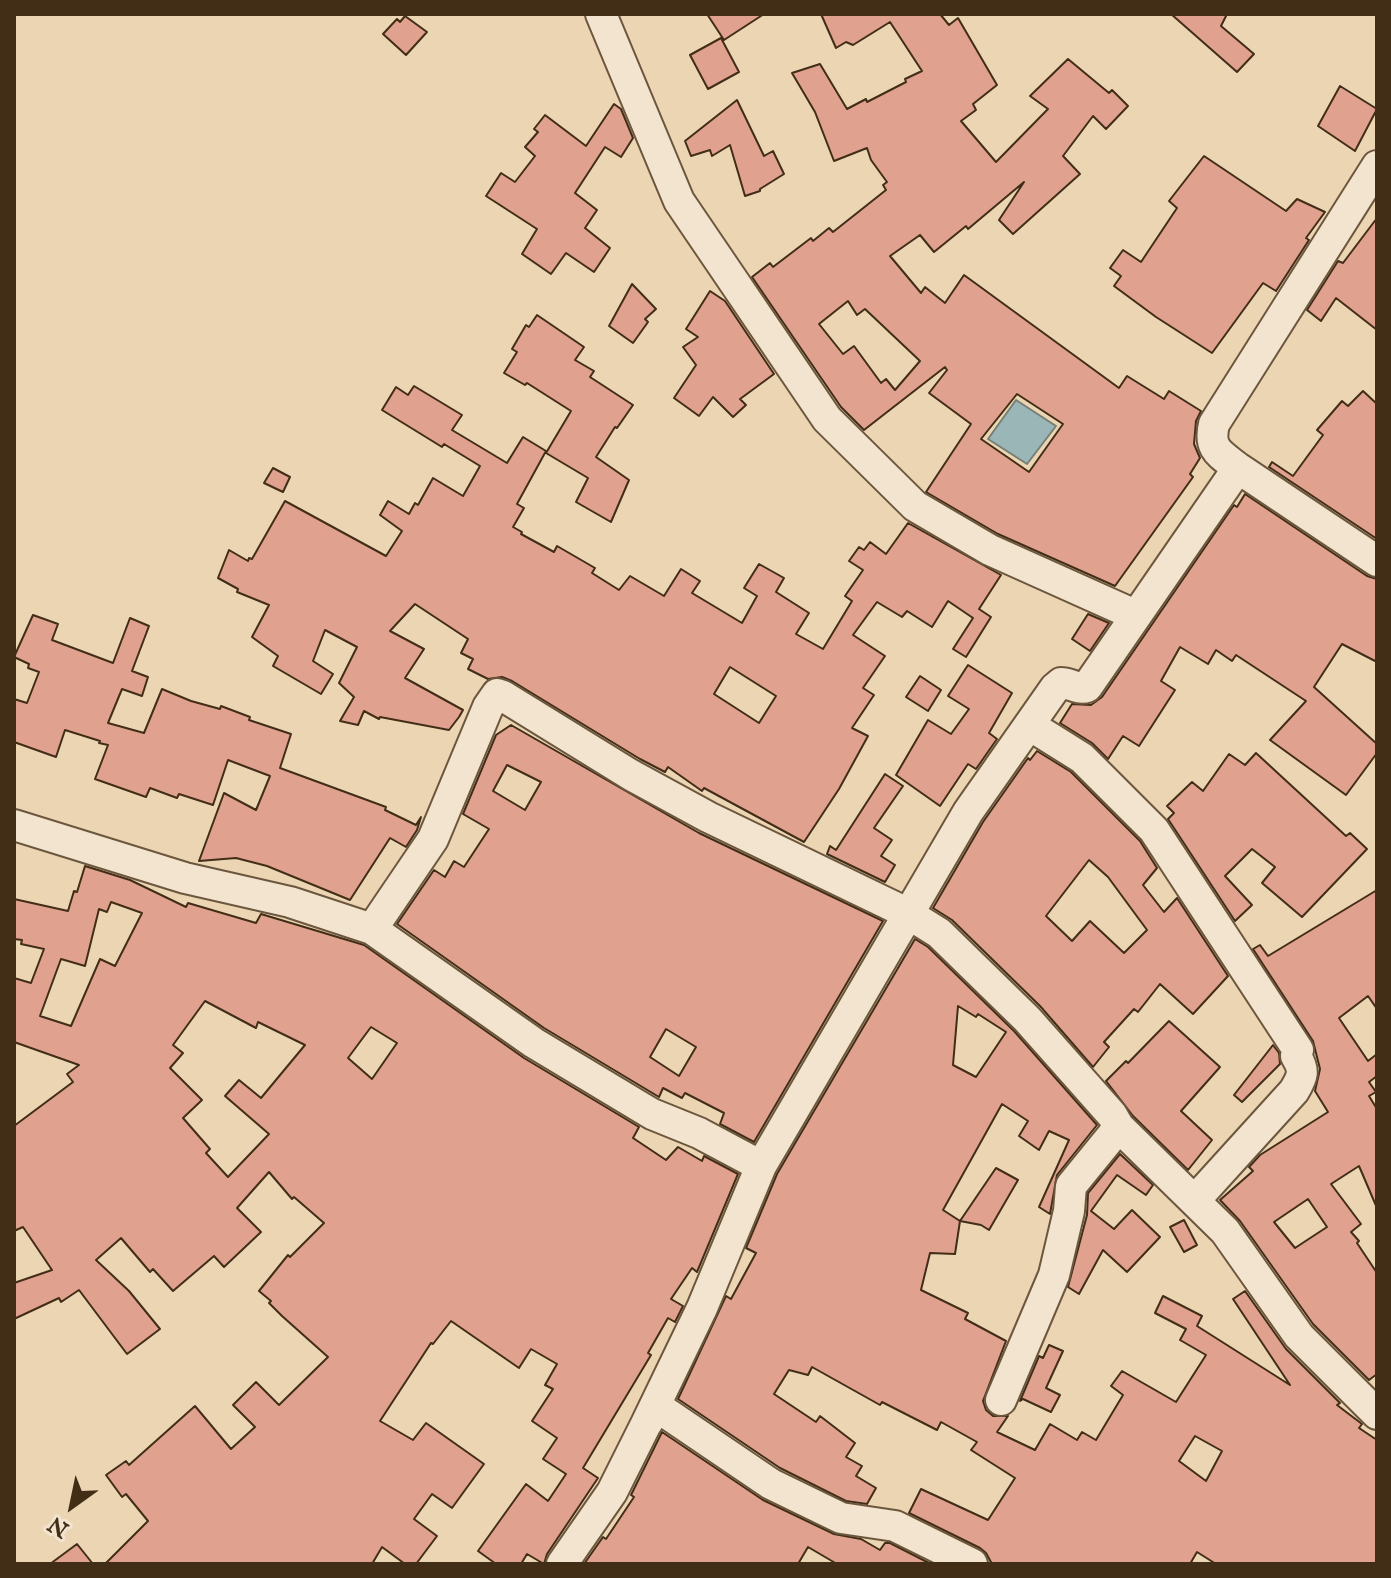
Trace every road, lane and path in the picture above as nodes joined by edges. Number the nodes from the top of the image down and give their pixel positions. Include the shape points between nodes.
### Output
1 (601, 14) edge
2 (1377, 166) edge
3 (1238, 468) junction
4 (1377, 561) edge
5 (1135, 615) junction
6 (1031, 726) junction
7 (14, 825) edge
8 (907, 913) junction
9 (372, 929) junction
10 (1119, 1127) junction
11 (761, 1166) junction
12 (1195, 1200) junction
13 (1001, 1400) dead end
14 (1377, 1414) edge
15 (646, 1424) junction
16 (562, 1564) edge
17 (972, 1564) edge

1 - 5 street via 679,201 827,419 915,506 990,550
2 - 3 street via 1214,424 1211,438 1216,451
3 - 4 street
3 - 5 street
5 - 6 street via 1087,687 1061,683
6 - 8 street via 968,812
6 - 12 street via 1082,758 1154,830 1298,1050 1304,1069 1294,1091
7 - 9 street
8 - 9 street via 708,817 497,694 433,839
8 - 10 street via 939,933 1027,1019
8 - 11 street
9 - 11 street via 534,1043 652,1114
10 - 12 street
10 - 13 street via 1071,1186 1054,1275
11 - 15 street
12 - 14 street via 1225,1231 1299,1336
15 - 16 street via 612,1492
15 - 17 street via 656,1406 771,1484 841,1518 895,1526

